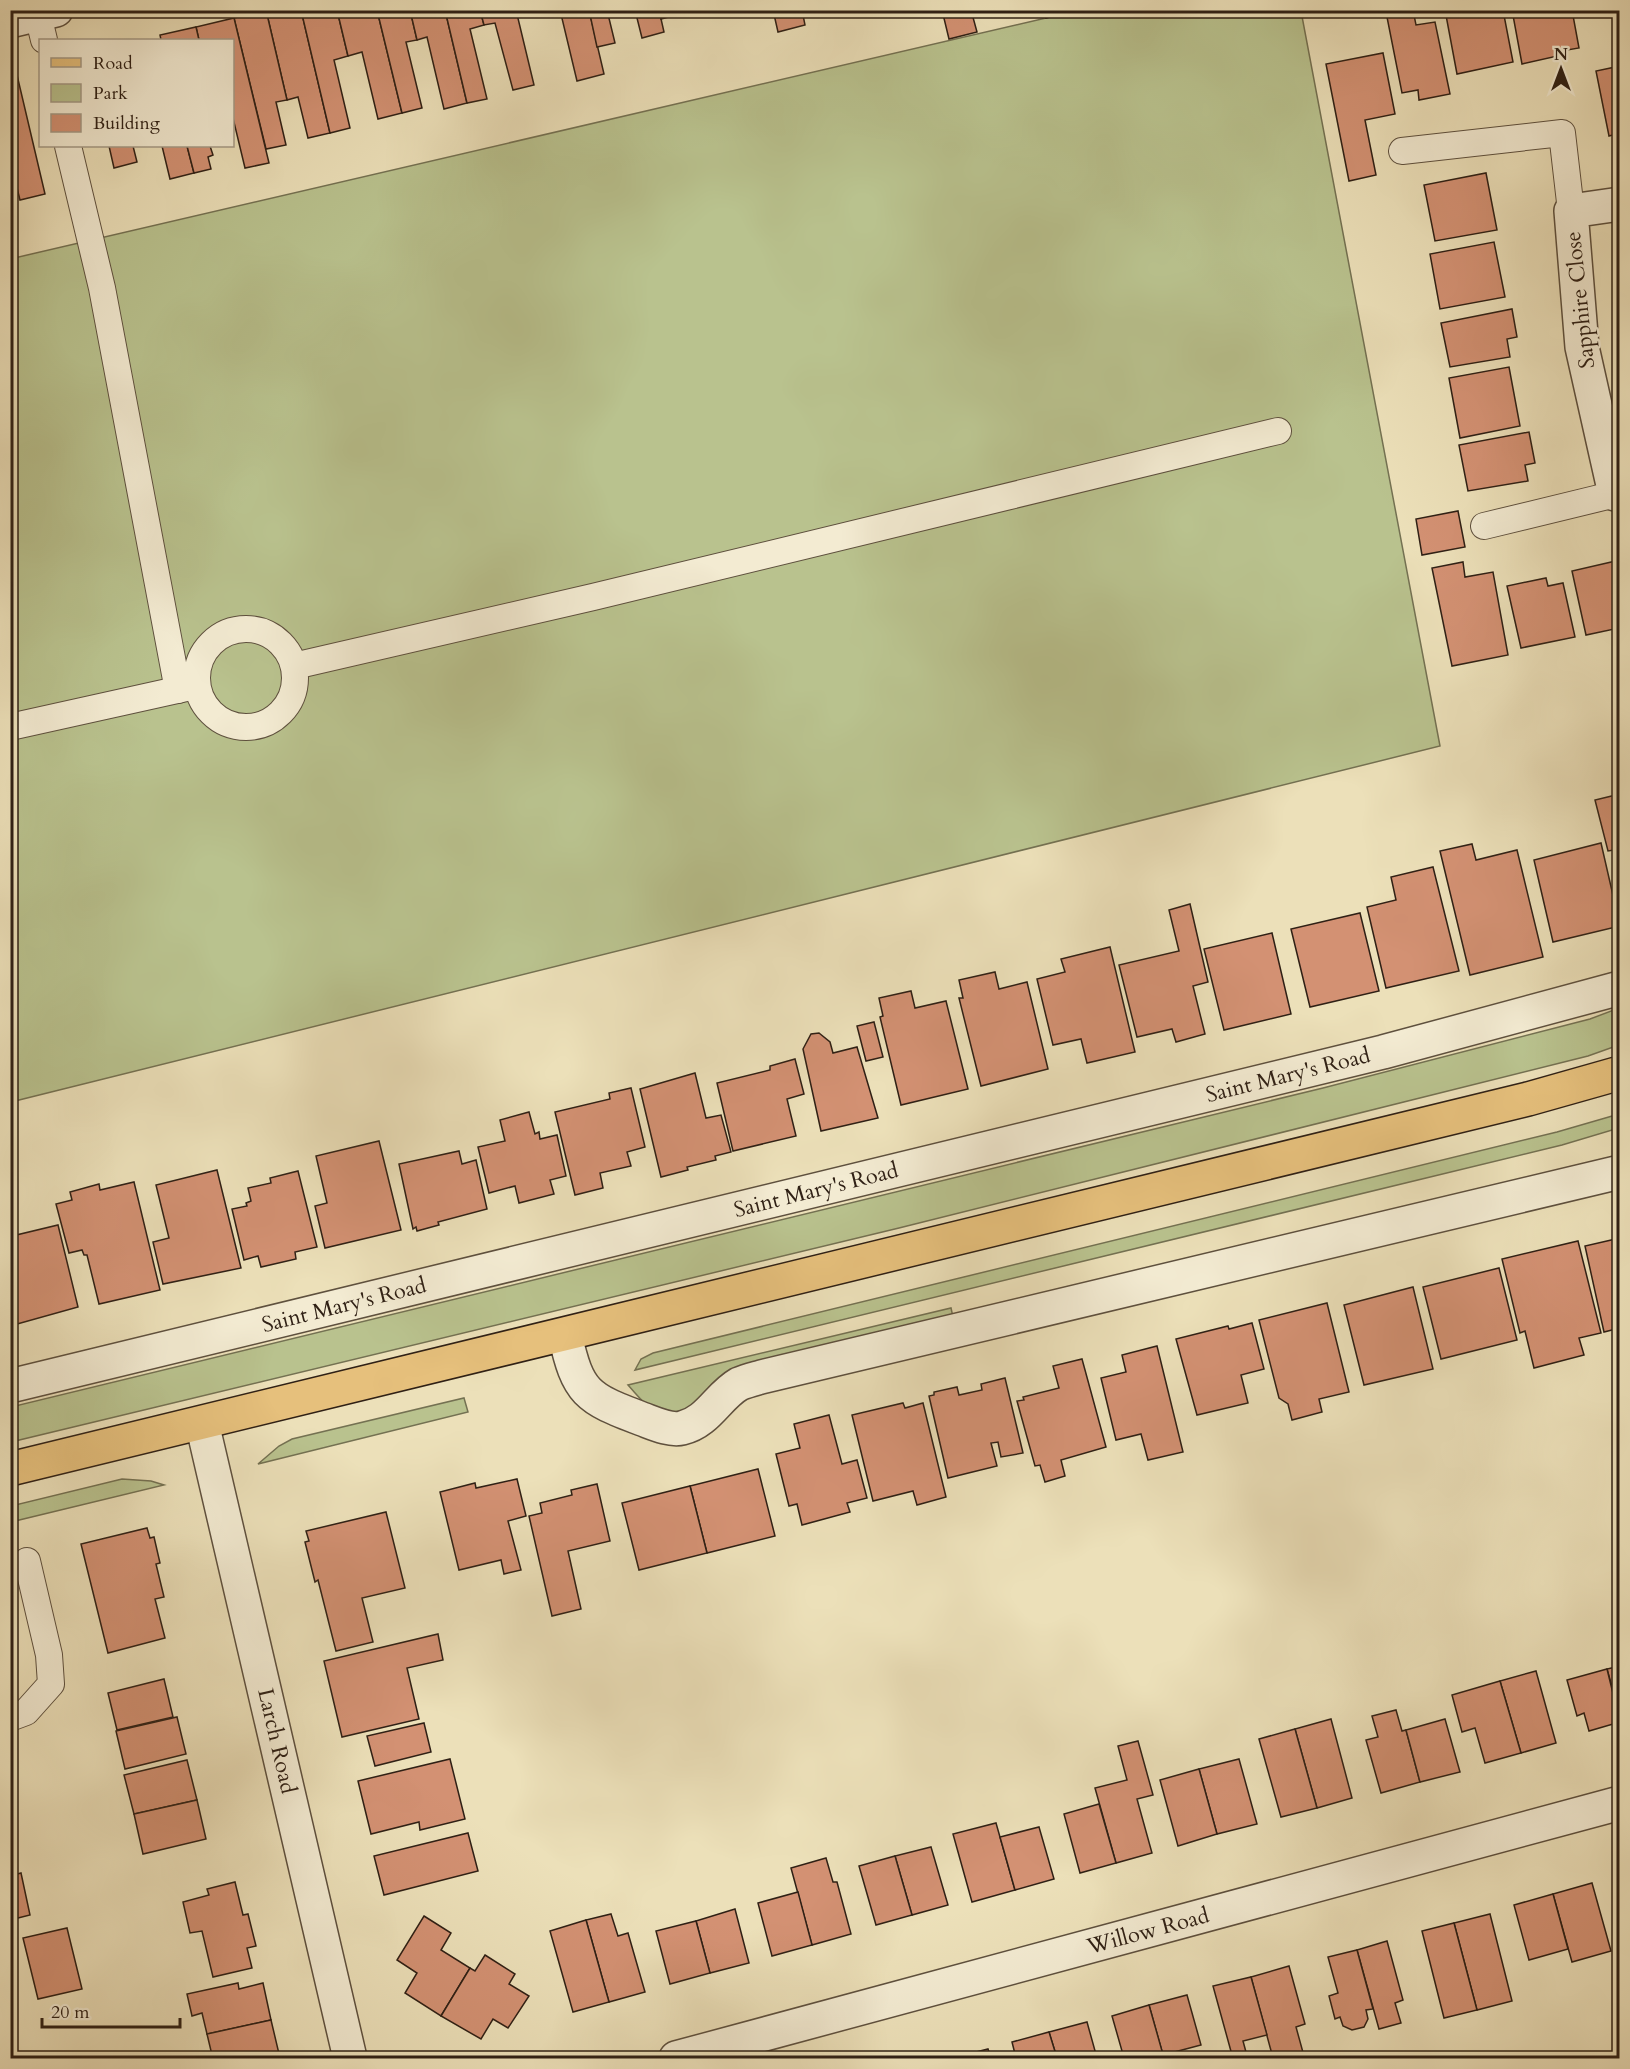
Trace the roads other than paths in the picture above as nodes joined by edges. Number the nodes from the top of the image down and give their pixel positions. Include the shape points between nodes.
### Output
1 (68, 147) edge
2 (1402, 151) dead end
3 (1620, 204) edge
4 (1571, 211) junction
5 (1278, 431) dead end
6 (1617, 494) edge
7 (1484, 526) dead end
8 (294, 666) junction
9 (187, 688) junction
10 (10, 727) edge
11 (1620, 988) edge
12 (1620, 1073) edge
13 (1620, 1172) edge
14 (565, 1335) junction
15 (10, 1386) edge
16 (202, 1423) junction
17 (10, 1469) edge
18 (27, 1561) dead end
19 (10, 1718) edge
20 (1620, 1803) edge
21 (351, 2058) edge
22 (676, 2058) edge

1 - 9 lane
2 - 4 lane, Sapphire Close via 1562,133
3 - 4 street, Sapphire Close
4 - 6 street, Sapphire Close via 1582,347
5 - 8 lane
6 - 7 lane, Sapphire Close
8 - 9 lane via 288,650 276,638 261,630 244,628 213,640
8 - 9 lane via 292,698 278,717 256,727 224,723
9 - 10 lane
11 - 15 street, Saint Mary's Road via 1395,1049
12 - 14 main road via 1528,1099
13 - 14 street via 761,1377 739,1384 705,1417 680,1429 660,1426 607,1406 584,1389 573,1372
14 - 16 main road
16 - 17 main road
16 - 21 street, Larch Road
18 - 19 lane via 50,1655 51,1684 26,1712
20 - 22 street, Willow Road

